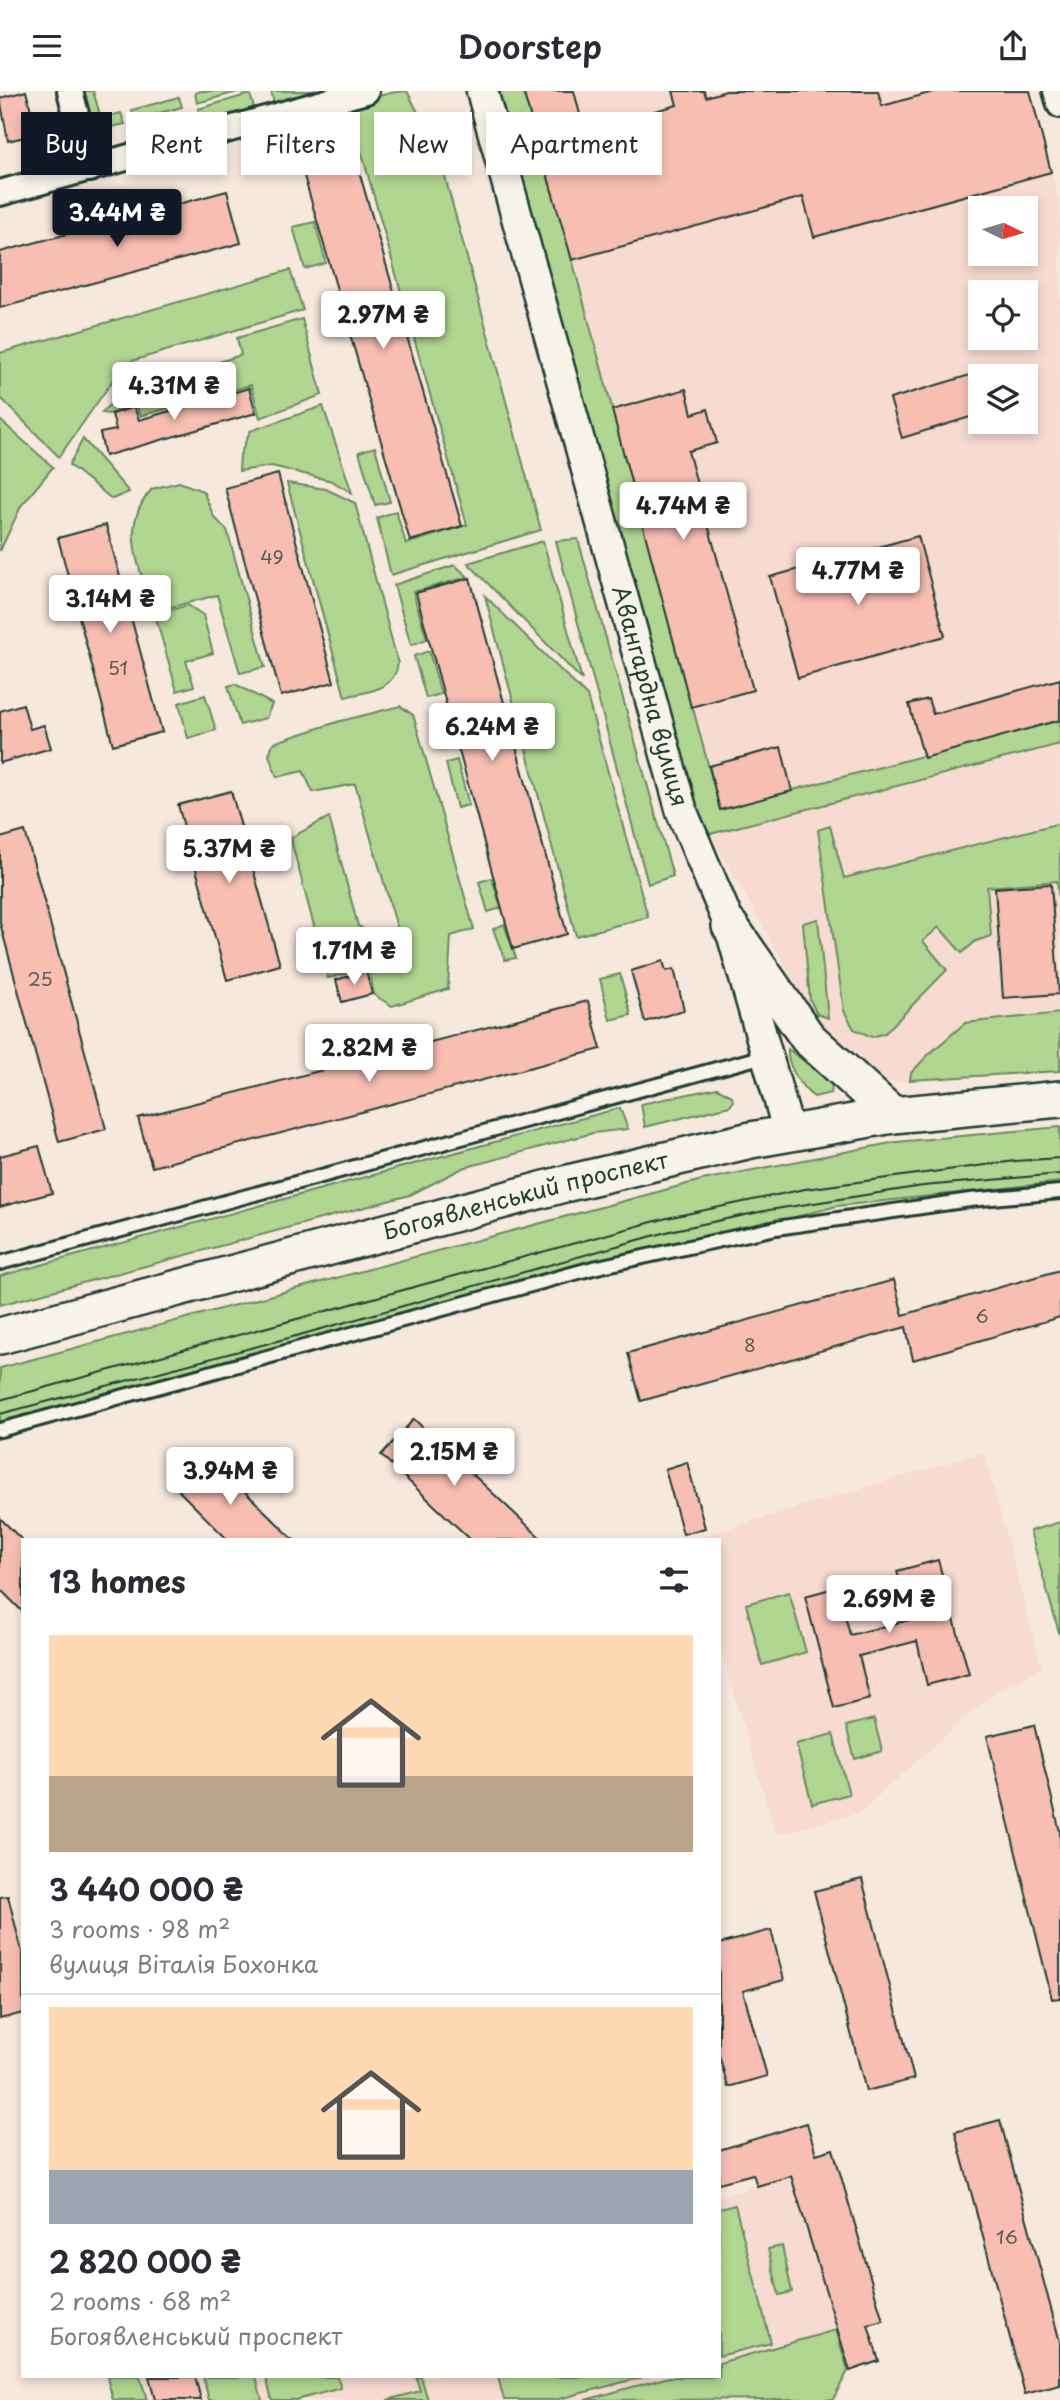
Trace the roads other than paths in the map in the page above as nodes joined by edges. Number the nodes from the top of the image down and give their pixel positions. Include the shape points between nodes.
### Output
1 (71, 91) edge
2 (366, 91) edge
3 (482, 91) edge
4 (1056, 91) edge
5 (1060, 105) edge
6 (76, 112) edge
7 (112, 163) edge
8 (68, 175) edge
9 (0, 193) edge
10 (730, 926) junction
11 (768, 1055) junction
12 (1060, 1099) edge
13 (893, 1115) junction
14 (789, 1133) junction
15 (1060, 1192) edge
16 (0, 1263) edge
17 (0, 1336) edge
18 (0, 1430) edge

1 - 6 street
2 - 7 street
3 - 10 street, Авангардна вулиця via 682,812
4 - 5 street
8 - 9 street
10 - 11 street, Авангардна вулиця
10 - 13 main road via 808,1038
11 - 14 street, Авангардна вулиця
11 - 16 lane
12 - 13 main road, Богоявленський проспект
13 - 14 main road, Богоявленський проспект
14 - 17 main road, Богоявленський проспект via 564,1184
15 - 18 lane via 776,1228 606,1265

